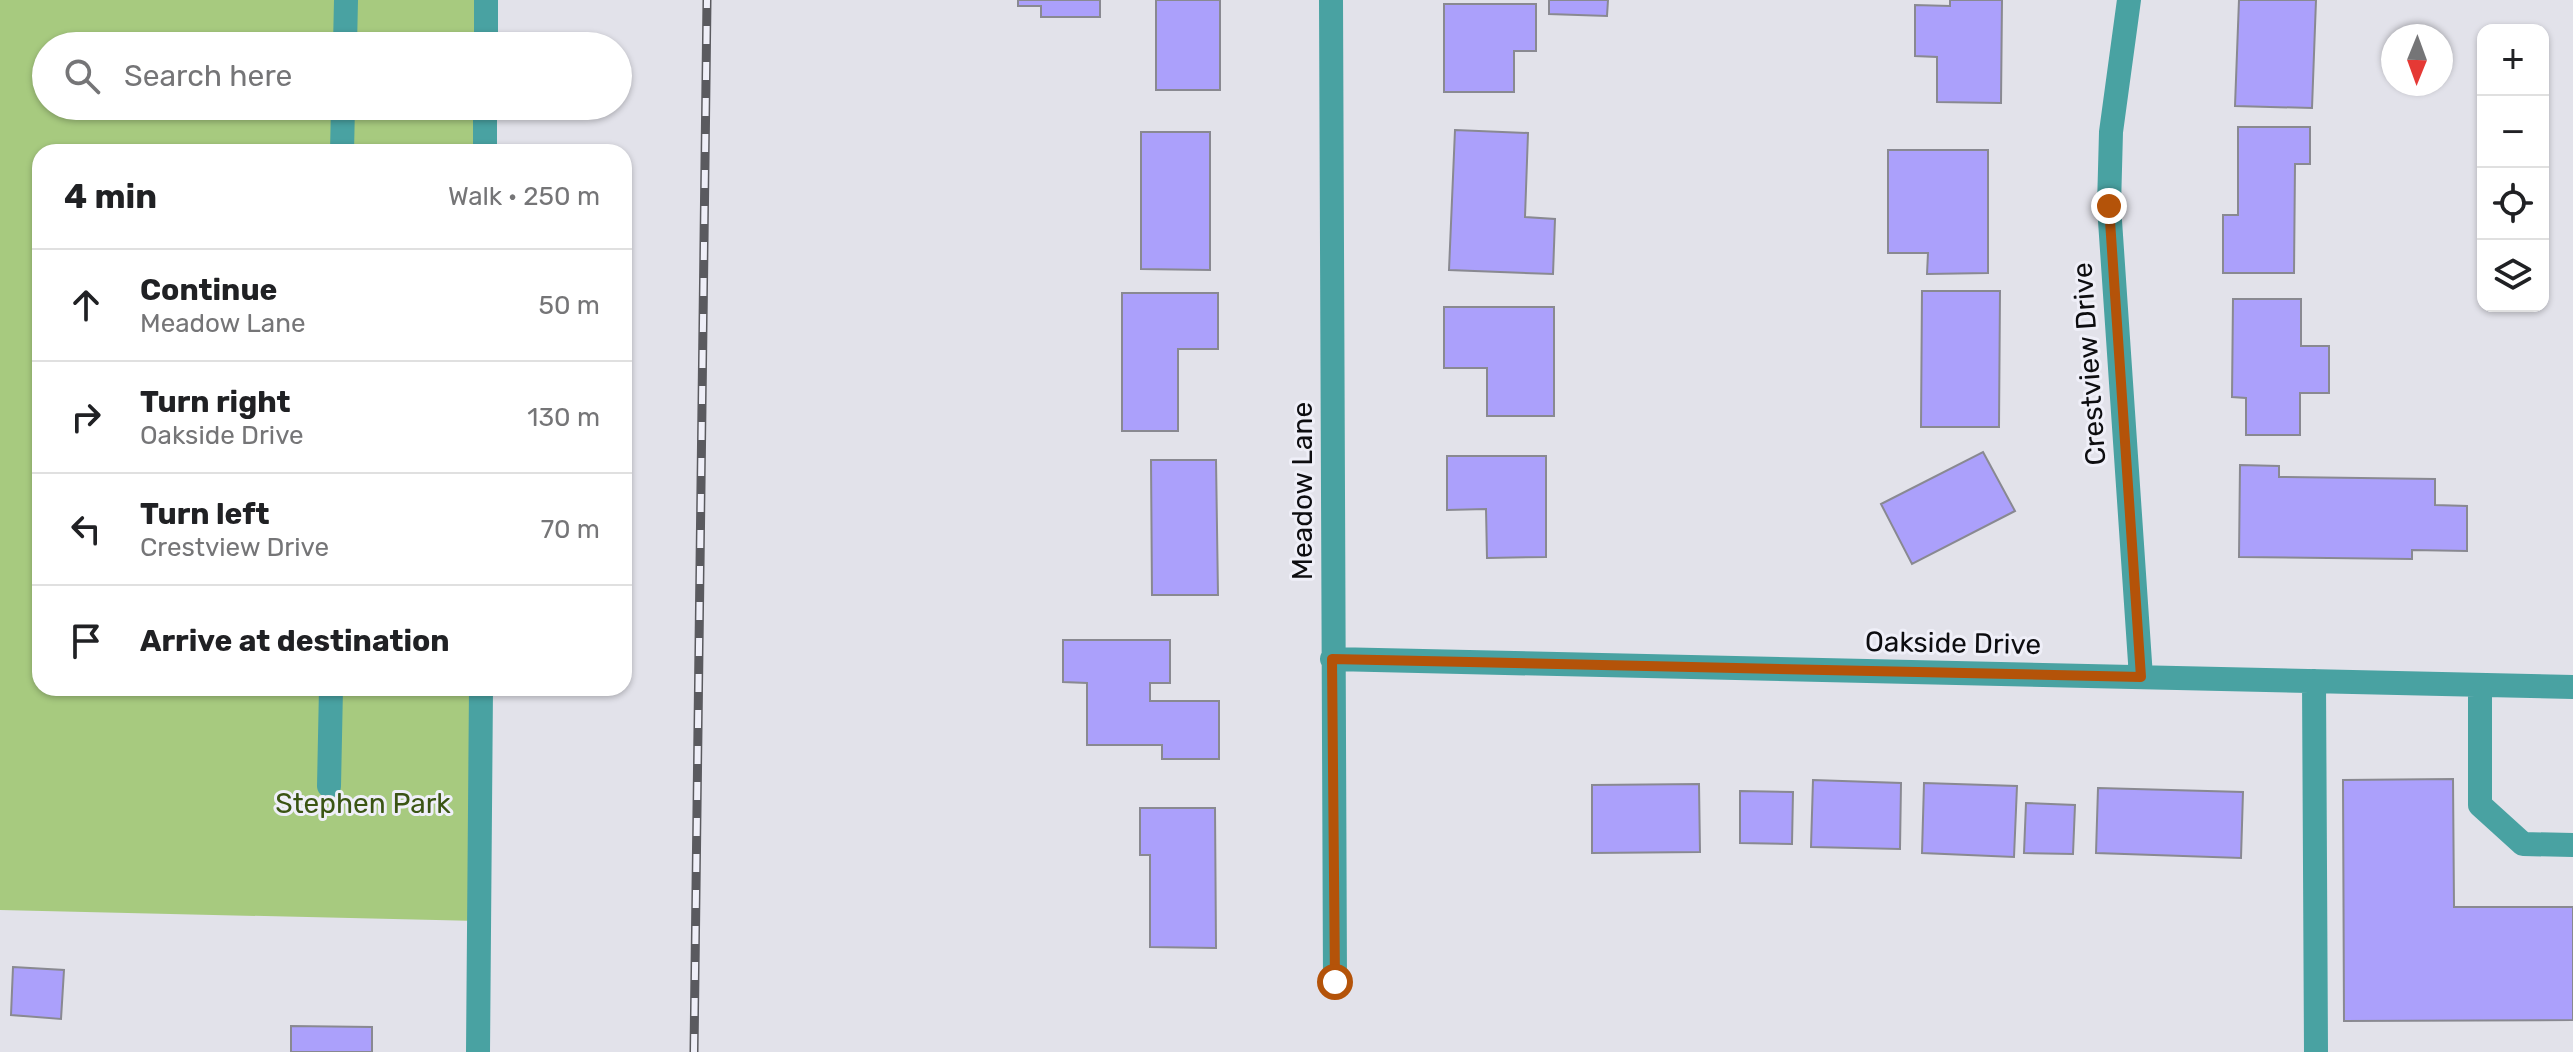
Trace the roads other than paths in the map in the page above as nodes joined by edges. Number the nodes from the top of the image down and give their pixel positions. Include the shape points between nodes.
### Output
1 (346, 0) edge
2 (486, 0) edge
3 (1331, 0) edge
4 (2129, 0) edge
5 (345, 32) edge
6 (486, 32) edge
7 (343, 120) edge
8 (485, 120) edge
9 (342, 144) edge
10 (485, 144) edge
11 (1332, 659) junction
12 (2141, 677) junction
13 (2314, 681) junction
14 (2480, 685) junction
15 (2573, 687) edge
16 (331, 696) edge
17 (481, 696) edge
18 (329, 786) dead end
19 (2573, 845) edge
20 (1335, 982) dead end
21 (478, 1052) edge
22 (2316, 1052) edge

1 - 5 street
2 - 6 street
3 - 11 street, Meadow Lane
4 - 12 street, Crestview Drive via 2111,132 2109,206
7 - 9 street
8 - 10 street
11 - 12 street, Oakside Drive
11 - 20 street, Meadow Lane
12 - 13 street, Oakside Drive
13 - 14 street, Oakside Drive
13 - 22 street
14 - 15 street, Oakside Drive
14 - 19 street via 2480,805 2523,844
16 - 18 street
17 - 21 street

